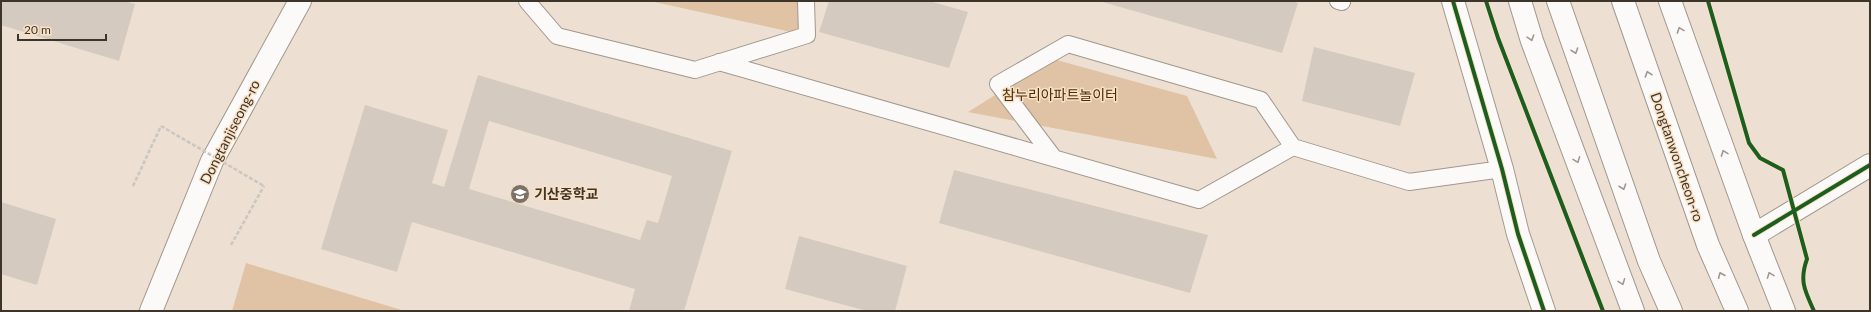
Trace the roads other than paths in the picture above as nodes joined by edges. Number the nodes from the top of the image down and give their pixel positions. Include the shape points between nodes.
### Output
1 (300, 1) edge
2 (527, 1) edge
3 (806, 1) edge
4 (1453, 1) edge
5 (1520, 1) edge
6 (1558, 1) edge
7 (1623, 1) edge
8 (1670, 1) edge
9 (719, 62) junction
10 (1293, 147) junction
11 (1054, 158) junction
12 (1870, 164) edge
13 (1502, 169) junction
14 (1754, 235) junction
15 (1628, 310) edge
16 (150, 311) edge
17 (1544, 311) edge
18 (1671, 311) edge
19 (1736, 311) edge
20 (1784, 311) edge

1 - 16 main road, Dongtanjiseong-ro via 212,161
2 - 9 lane via 557,36 695,70
3 - 9 lane via 807,35
4 - 13 main road
5 -> 15 main road
6 -> 18 main road via 1649,261
19 -> 7 main road, Dongtanwoncheon-ro via 1708,245
14 -> 8 main road
9 - 11 lane
10 - 11 lane via 1199,200
10 - 11 lane via 1261,100 1068,44 998,84
10 - 13 lane via 1409,182
12 - 14 main road
13 - 17 main road via 1518,234
20 -> 14 main road

